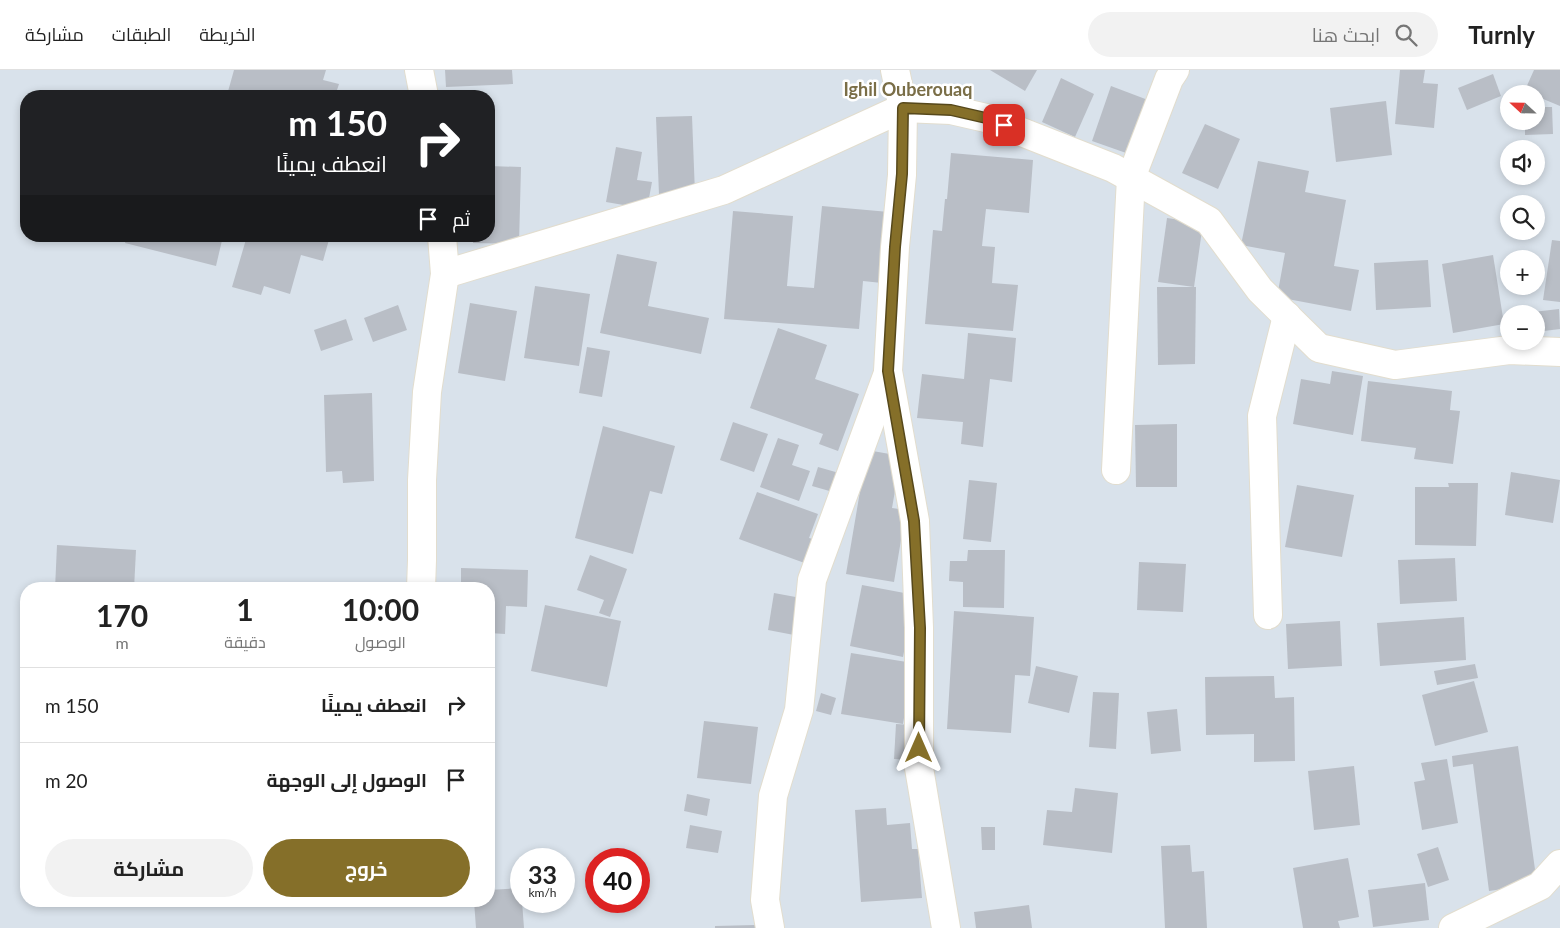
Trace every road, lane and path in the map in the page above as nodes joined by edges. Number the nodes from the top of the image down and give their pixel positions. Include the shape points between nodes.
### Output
1 (419, 70) edge
2 (895, 70) edge
3 (1175, 70) edge
4 (423, 90) edge
5 (903, 108) junction
6 (1131, 178) junction
7 (442, 242) edge
8 (445, 274) junction
9 (1286, 316) junction
10 (1560, 352) edge
11 (888, 371) junction
12 (1116, 470) dead end
13 (420, 582) edge
14 (1268, 615) dead end
15 (1560, 864) edge
16 (770, 928) edge
17 (946, 928) edge
18 (1453, 928) edge

1 - 4 street
2 - 5 street
3 - 6 street via 1169,78
5 - 6 street via 951,110 986,118
5 - 8 street via 724,190
5 - 11 street via 902,174
6 - 9 street via 1210,222 1260,290
6 - 12 street
7 - 8 street
8 - 13 street via 427,392
9 - 10 street via 1319,348 1395,365 1509,350
9 - 14 street via 1262,416
11 - 16 street via 812,580 799,710 773,796 766,900
11 - 17 street via 914,521 920,628 919,768
15 - 18 street via 1540,886

